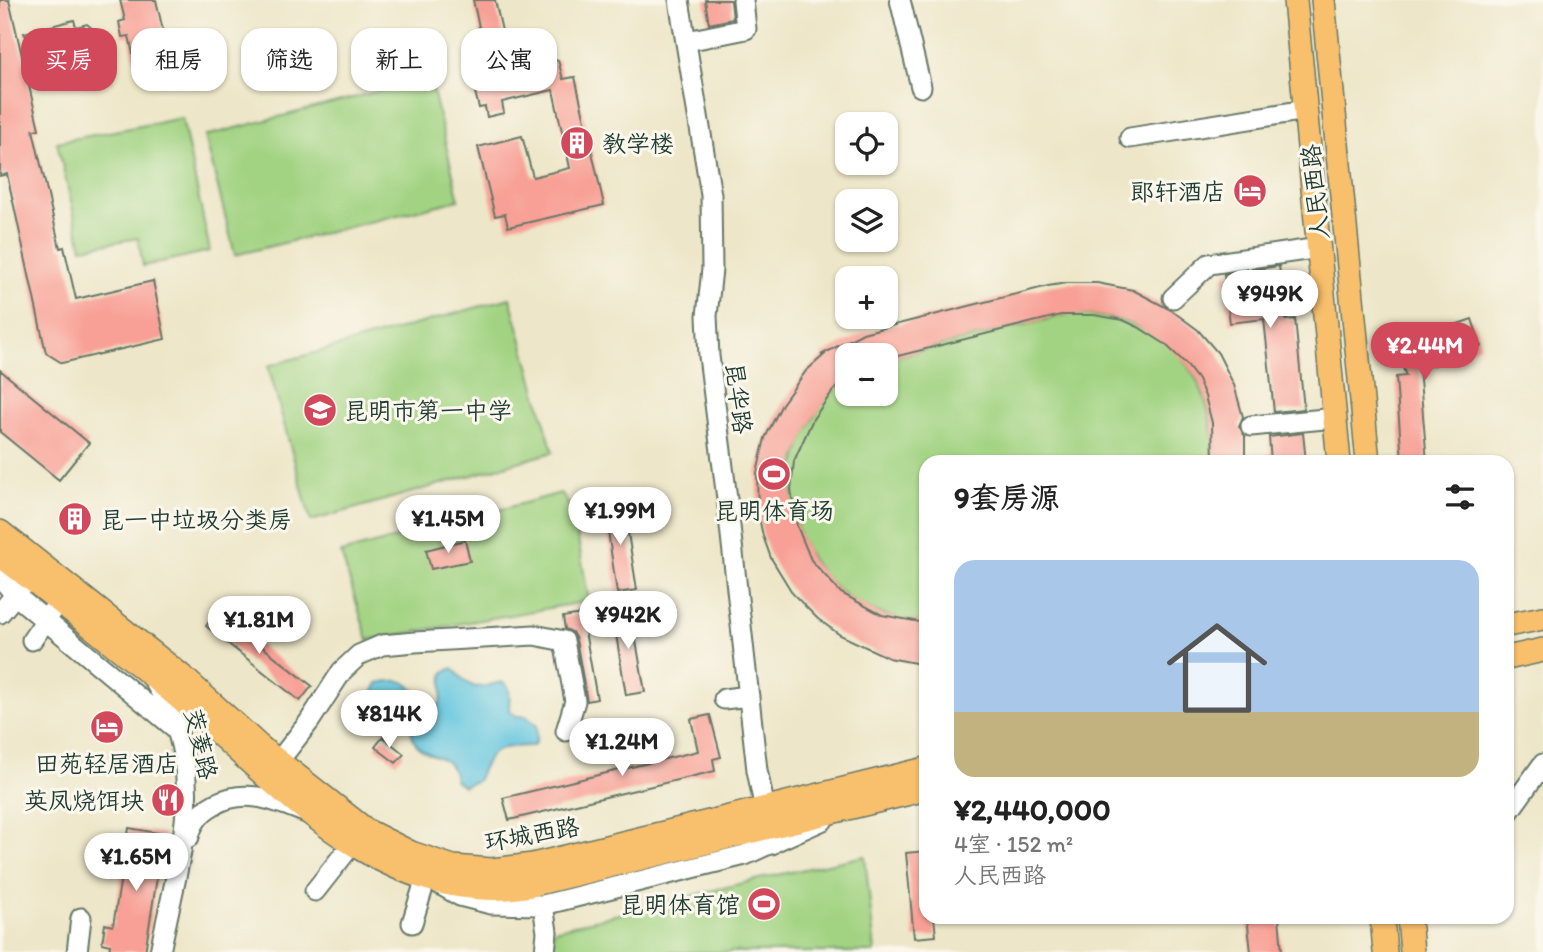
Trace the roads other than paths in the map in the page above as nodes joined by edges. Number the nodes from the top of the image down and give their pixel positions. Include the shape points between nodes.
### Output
1 (679, 0) edge
2 (743, 0) edge
3 (900, 0) edge
4 (1294, 0) edge
5 (1323, 0) edge
6 (687, 41) junction
7 (921, 87) dead end
8 (1306, 110) junction
9 (1130, 138) dead end
10 (1319, 248) junction
11 (1173, 298) dead end
12 (1335, 418) junction
13 (1251, 426) dead end
14 (1338, 455) edge
15 (1367, 455) edge
16 (0, 521) edge
17 (6, 544) edge
18 (0, 576) edge
19 (22, 586) junction
20 (52, 611) junction
21 (0, 613) edge
22 (1543, 618) edge
23 (1514, 624) edge
24 (32, 640) dead end
25 (1543, 650) edge
26 (1514, 656) edge
27 (150, 676) junction
28 (749, 696) junction
29 (724, 699) dead end
30 (176, 728) junction
31 (566, 731) dead end
32 (278, 762) junction
33 (1543, 764) edge
34 (919, 772) edge
35 (919, 791) edge
36 (1514, 804) edge
37 (316, 816) junction
38 (768, 826) junction
39 (352, 844) junction
40 (430, 880) junction
41 (315, 891) dead end
42 (543, 905) junction
43 (81, 918) dead end
44 (412, 922) dead end
45 (1382, 924) edge
46 (1410, 924) edge
47 (78, 952) edge
48 (160, 952) edge
49 (167, 952) edge
50 (545, 952) edge
51 (1385, 952) edge
52 (1412, 952) edge

1 - 6 street, 昆华路
2 - 6 street via 746,29
3 - 7 street
4 - 8 main road, 人民西路
5 - 15 main road, 人民西路
6 - 28 street, 昆华路 via 711,195 709,356
8 - 9 street
8 - 10 main road, 人民西路
10 - 11 street via 1209,264
10 - 12 main road, 人民西路
12 - 13 street
12 - 14 main road, 人民西路
16 - 17 street
17 - 19 main road, 环城西路
17 - 32 main road, 环城西路 via 184,678
18 - 19 street
19 - 20 main road, 环城西路
19 - 21 street
20 - 24 street
20 - 27 main road, 环城西路
20 - 30 street
22 - 23 main road
25 - 26 main road
27 - 30 street, 茭菱路
27 - 37 main road, 环城西路
28 - 29 street
28 - 38 street, 昆华路
30 - 48 street, 茭菱路 via 188,802
31 - 32 street via 575,701 564,641 534,635 382,645 359,655 342,671
32 - 38 main road, 环城西路 via 379,838 425,858 467,869 503,870
33 - 36 street
34 - 38 main road, 环城西路
35 - 38 main road, 环城西路
37 - 39 main road, 环城西路
37 - 49 street, 茭菱路 via 261,797 239,796 215,803 196,818
38 - 40 main road, 环城西路 via 526,886 479,890
38 - 42 street via 737,857
39 - 40 main road, 环城西路
39 - 41 street
40 - 42 street via 475,901
40 - 44 street
42 - 50 street
43 - 47 street
45 - 51 main road
46 - 52 main road

